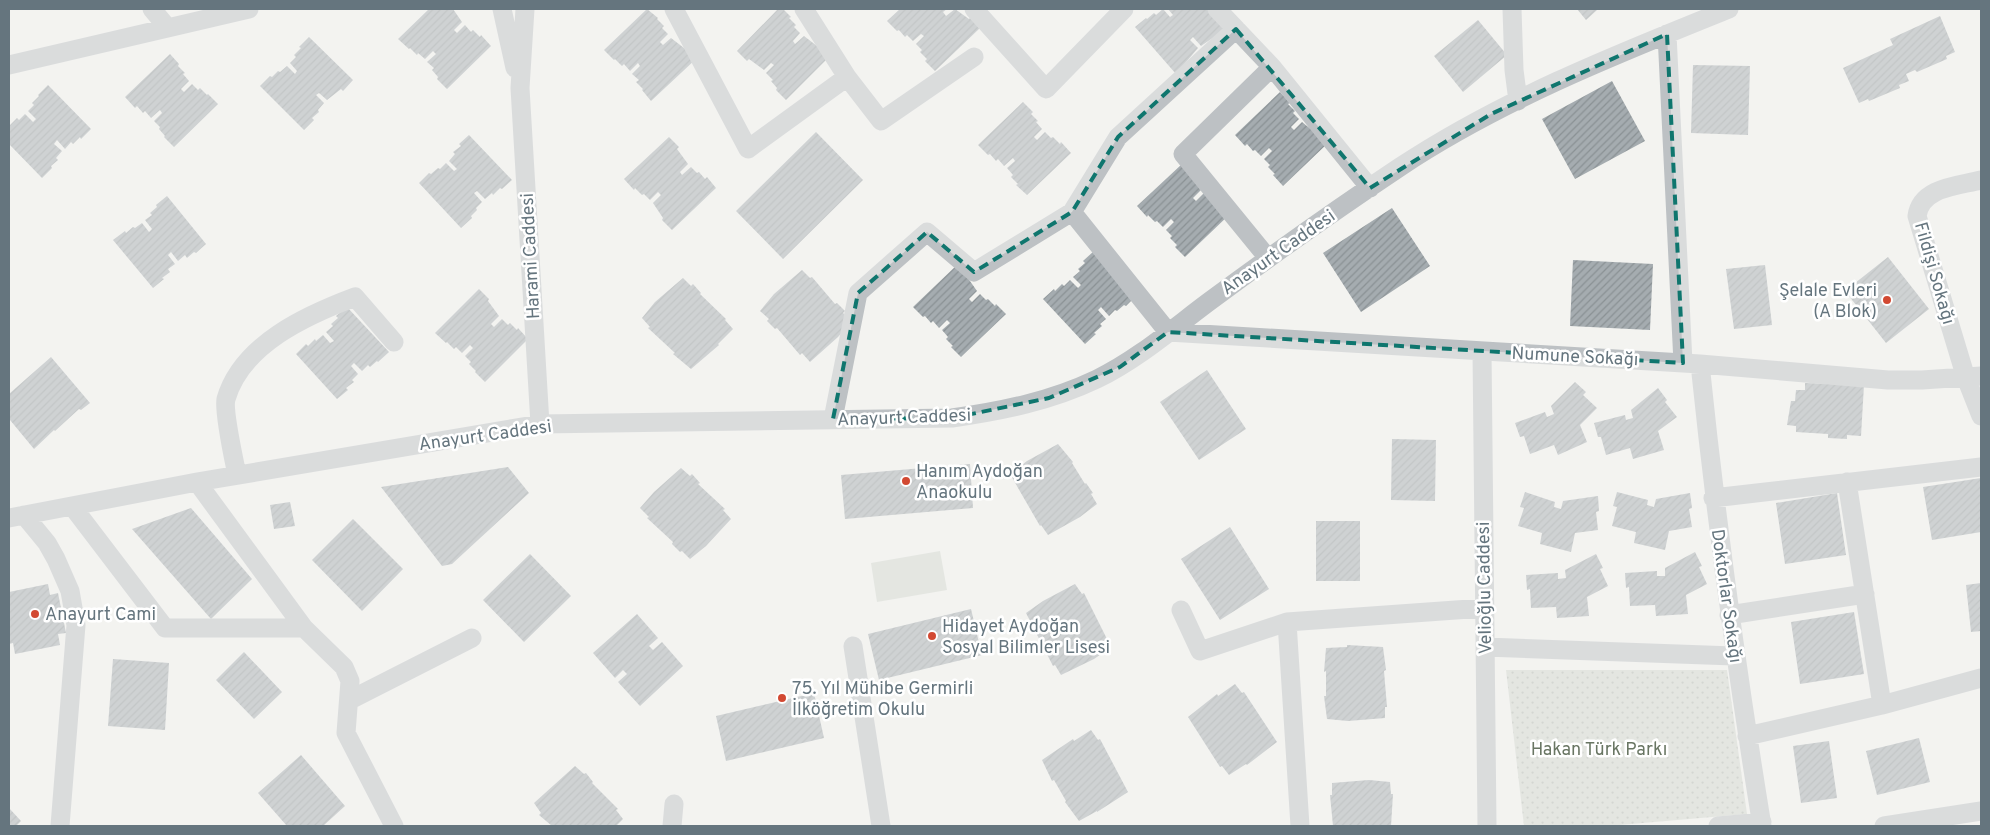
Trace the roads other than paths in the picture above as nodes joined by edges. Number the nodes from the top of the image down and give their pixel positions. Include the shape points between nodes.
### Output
1 (152, 9) edge
2 (249, 9) edge
3 (502, 9) edge
4 (525, 9) edge
5 (674, 9) edge
6 (804, 9) edge
7 (974, 9) edge
8 (1124, 9) edge
9 (1217, 9) edge
10 (1512, 9) edge
11 (1729, 9) edge
12 (168, 27) junction
13 (1236, 29) junction
14 (1667, 34) junction
15 (974, 57) dead end
16 (9, 65) edge
17 (1272, 67) junction
18 (847, 77) junction
19 (520, 88) junction
20 (1518, 101) junction
21 (1981, 180) edge
22 (1370, 188) junction
23 (1072, 212) junction
24 (1268, 258) junction
25 (1168, 332) junction
26 (394, 342) dead end
27 (1482, 351) junction
28 (1691, 363) junction
29 (1974, 377) edge
30 (1981, 416) edge
31 (834, 420) junction
32 (540, 424) junction
33 (1981, 467) edge
34 (237, 475) junction
35 (197, 482) junction
36 (1846, 482) junction
37 (1714, 498) junction
38 (72, 506) junction
39 (16, 517) edge
40 (1865, 594) junction
41 (1484, 608) junction
42 (1181, 610) dead end
43 (1729, 615) junction
44 (1287, 622) junction
45 (304, 628) junction
46 (472, 638) dead end
47 (853, 646) dead end
48 (1485, 647) junction
49 (1734, 656) junction
50 (1981, 678) edge
51 (350, 700) junction
52 (1882, 705) junction
53 (1747, 736) junction
54 (674, 804) dead end
55 (1981, 811) edge
56 (1762, 824) edge
57 (60, 826) edge
58 (394, 826) edge
59 (672, 826) edge
60 (881, 826) edge
61 (1300, 826) edge
62 (1487, 826) edge
63 (1718, 826) edge
64 (1884, 826) edge

1 - 12 street
2 - 12 street
3 - 19 street
4 - 19 street
5 - 18 street via 748,149
6 - 18 street
7 - 8 street via 1046,89
9 - 13 street
10 - 20 street
11 - 14 street, Anayurt Caddesi
12 - 16 street
13 - 17 street
13 - 23 street via 1118,137
14 - 20 street, Anayurt Caddesi
14 - 28 street, Doktorlar Sokağı
15 - 18 street via 881,121
17 - 22 street
17 - 24 street via 1183,154
19 - 32 street, Harami Caddesi
20 - 22 street, Anayurt Caddesi via 1446,139
21 - 29 street, Fildişi Sokağı via 1933,192 1921,202 1917,216
22 - 24 street, Anayurt Caddesi
23 - 25 street
23 - 31 street via 974,272 927,232 858,293
24 - 25 street, Anayurt Caddesi
25 - 27 street, Numune Sokağı
25 - 31 street, Anayurt Caddesi via 1120,367 1097,379 1022,406 952,418
26 - 34 street via 355,297 310,315 262,346 240,373 225,401
27 - 28 street, Numune Sokağı
27 - 41 street, Velioğlu Caddesi
28 - 29 street, Numune Sokağı via 1888,380
28 - 37 street, Doktorlar Sokağı
29 - 30 street, Fildişi Sokağı
31 - 32 street, Anayurt Caddesi
32 - 34 street, Anayurt Caddesi
33 - 36 street
34 - 35 street, Anayurt Caddesi
35 - 38 street, Anayurt Caddesi
35 - 45 street
36 - 37 street
36 - 40 street
37 - 43 street, Doktorlar Sokağı
38 - 39 street, Anayurt Caddesi
38 - 45 street via 165,628
39 - 57 street via 47,543 56,559 70,591 76,624
40 - 43 street
40 - 52 street
41 - 44 street
41 - 48 street, Velioğlu Caddesi
42 - 44 street via 1200,651
43 - 49 street, Doktorlar Sokağı
44 - 61 street
45 - 51 street via 344,667 350,681
46 - 51 street
47 - 60 street
48 - 49 street
48 - 62 street, Velioğlu Caddesi
49 - 53 street, Doktorlar Sokağı
50 - 52 street
51 - 58 street via 346,733
52 - 53 street
53 - 56 street, Doktorlar Sokağı
54 - 59 street
55 - 64 street
56 - 63 street

